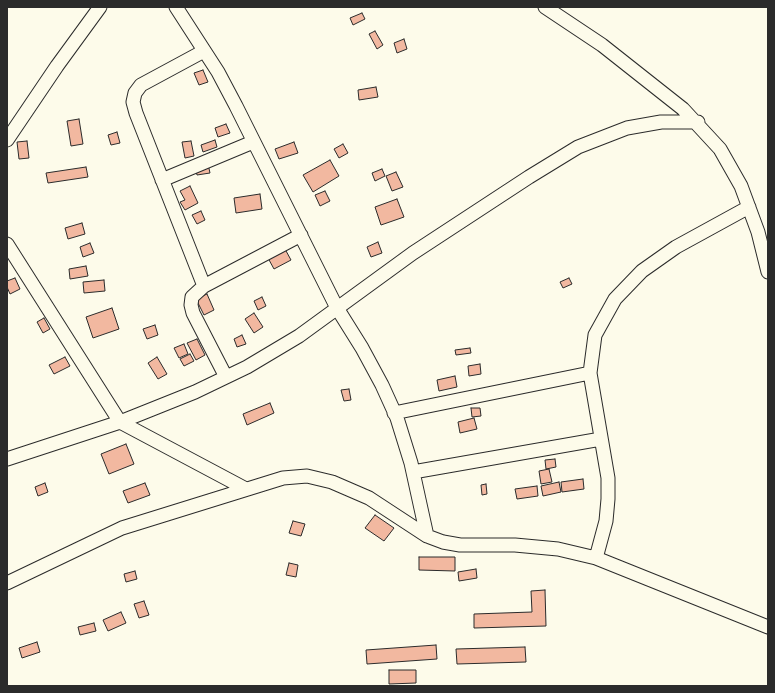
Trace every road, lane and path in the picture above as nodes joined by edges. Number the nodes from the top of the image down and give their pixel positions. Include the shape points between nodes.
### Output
1 (100, 7) edge
2 (176, 7) edge
3 (545, 7) edge
4 (204, 51) junction
5 (698, 122) junction
6 (7, 140) edge
7 (253, 142) junction
8 (162, 180) junction
9 (749, 207) junction
10 (300, 235) junction
11 (7, 244) edge
12 (768, 272) edge
13 (204, 286) junction
14 (337, 308) junction
15 (590, 373) junction
16 (226, 377) junction
17 (394, 413) junction
18 (120, 422) junction
19 (601, 440) junction
20 (7, 459) edge
21 (413, 472) junction
22 (246, 488) junction
23 (427, 536) junction
24 (596, 558) junction
25 (7, 583) edge
26 (768, 627) edge

1 - 6 street
2 - 4 street
3 - 5 street via 602,45 684,108
4 - 7 street via 218,72
4 - 8 street via 140,85 135,93 133,102 136,113
5 - 9 street via 720,148 741,186
5 - 14 street via 661,122 627,128 578,147 413,253
7 - 8 street
7 - 10 street
8 - 13 street
9 - 12 street
9 - 15 street via 676,247 642,271 615,299 595,335
10 - 13 street
10 - 14 street
11 - 18 street
13 - 16 street via 192,297 191,305
14 - 16 street via 299,336
14 - 17 street via 362,348
15 - 17 street
15 - 19 street
16 - 18 street
17 - 21 street
18 - 20 street
18 - 22 street
19 - 21 street
19 - 24 street via 608,478 608,499 606,521
21 - 23 street
22 - 23 street via 283,478 307,476 332,482 369,498
22 - 25 street via 122,528
23 - 24 street via 460,545 558,549
24 - 26 street

